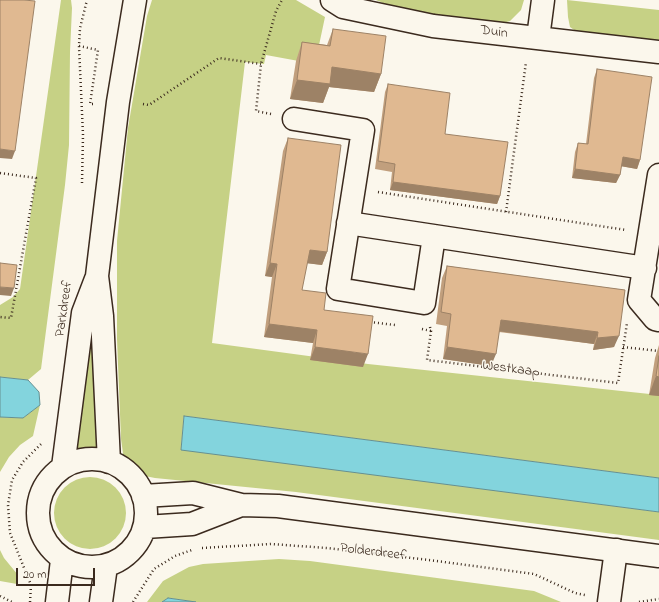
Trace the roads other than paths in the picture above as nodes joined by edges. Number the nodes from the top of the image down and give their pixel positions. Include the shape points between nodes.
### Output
1 (135, 0) edge
2 (332, 0) edge
3 (543, 0) edge
4 (534, 38) junction
5 (659, 52) edge
6 (294, 119) road end
7 (659, 174) edge
8 (348, 223) junction
9 (434, 236) junction
10 (645, 268) junction
11 (97, 276) junction
12 (659, 320) edge
13 (109, 462) junction
14 (63, 466) junction
15 (143, 496) junction
16 (241, 505) junction
17 (145, 527) junction
18 (616, 550) junction
19 (659, 556) edge
20 (62, 560) junction
21 (106, 566) junction
22 (609, 601) edge
23 (57, 602) edge
24 (101, 602) edge

1 - 11 street, Parkdreef via 118,102
2 - 4 street, Duin via 343,8 433,26
3 - 4 street
4 - 5 street, Duin
6 - 8 street via 363,130
7 - 10 street
8 - 9 street
8 - 9 street via 338,289 424,303
9 - 10 street
10 - 12 street via 639,300 655,319
11 - 13 street, Parkdreef via 102,316
11 - 14 street, Parkdreef via 82,313
13 - 14 street via 94,459 78,460
13 - 15 street via 127,472
14 - 20 street via 49,478 40,495 37,513 40,531 48,547
15 - 16 street via 193,493
15 - 17 street via 146,508
16 - 17 street via 192,524
16 - 18 street via 278,506
17 - 21 street via 137,544 124,558
18 - 19 street
18 - 22 street
20 - 21 street via 84,568
20 - 23 street
21 - 24 street

